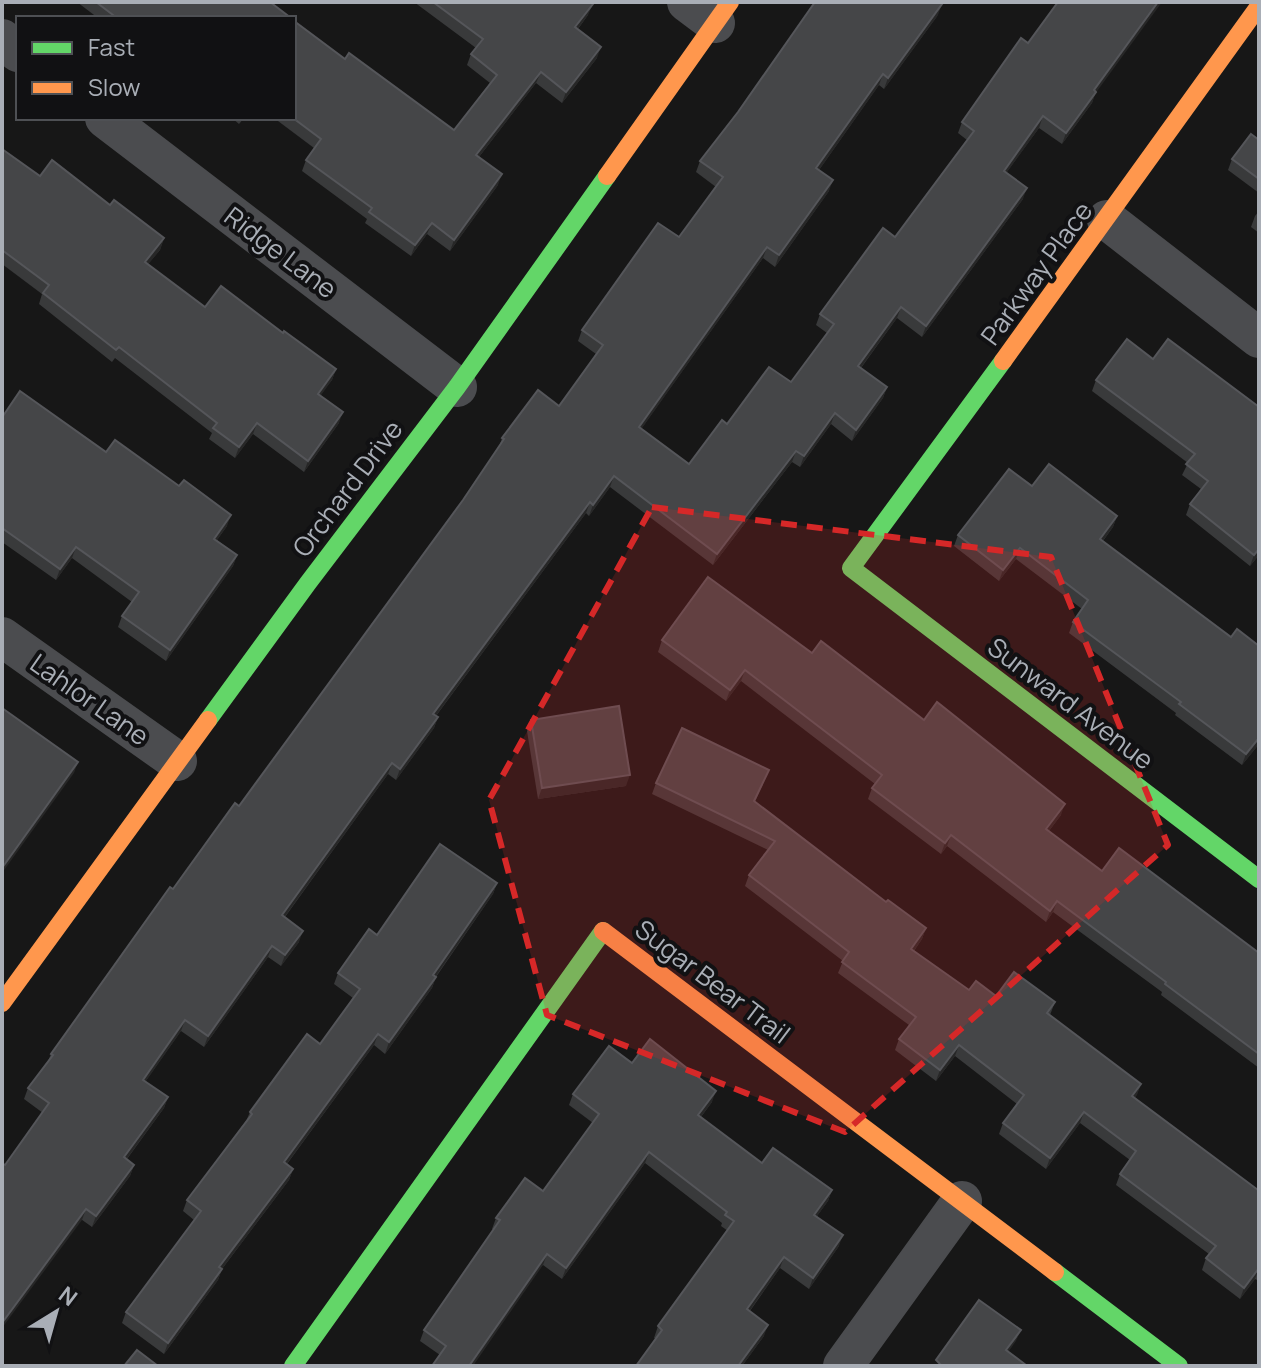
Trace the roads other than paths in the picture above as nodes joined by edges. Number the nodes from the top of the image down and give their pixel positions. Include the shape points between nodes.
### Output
1 (1259, 6) edge
2 (711, 9) edge
3 (108, 120) edge
4 (1107, 220) junction
5 (1259, 338) edge
6 (457, 387) junction
7 (851, 568) joint
8 (2, 637) edge
9 (177, 761) junction
10 (1259, 879) edge
11 (2, 1003) edge
12 (962, 1201) junction
13 (293, 1366) edge
14 (843, 1366) edge
15 (1179, 1366) edge

1 - 4 street, Parkway Place
2 - 6 street, Orchard Drive
3 - 6 street, Ridge Lane
4 - 5 street
4 - 7 street, Parkway Place
6 - 9 street, Orchard Drive
7 - 10 street, Sunward Avenue
8 - 9 street, Lahlor Lane
9 - 11 street, Orchard Drive
12 - 13 street, Sugar Bear Trail via 603,930
12 - 14 street
12 - 15 street, Sugar Bear Trail

